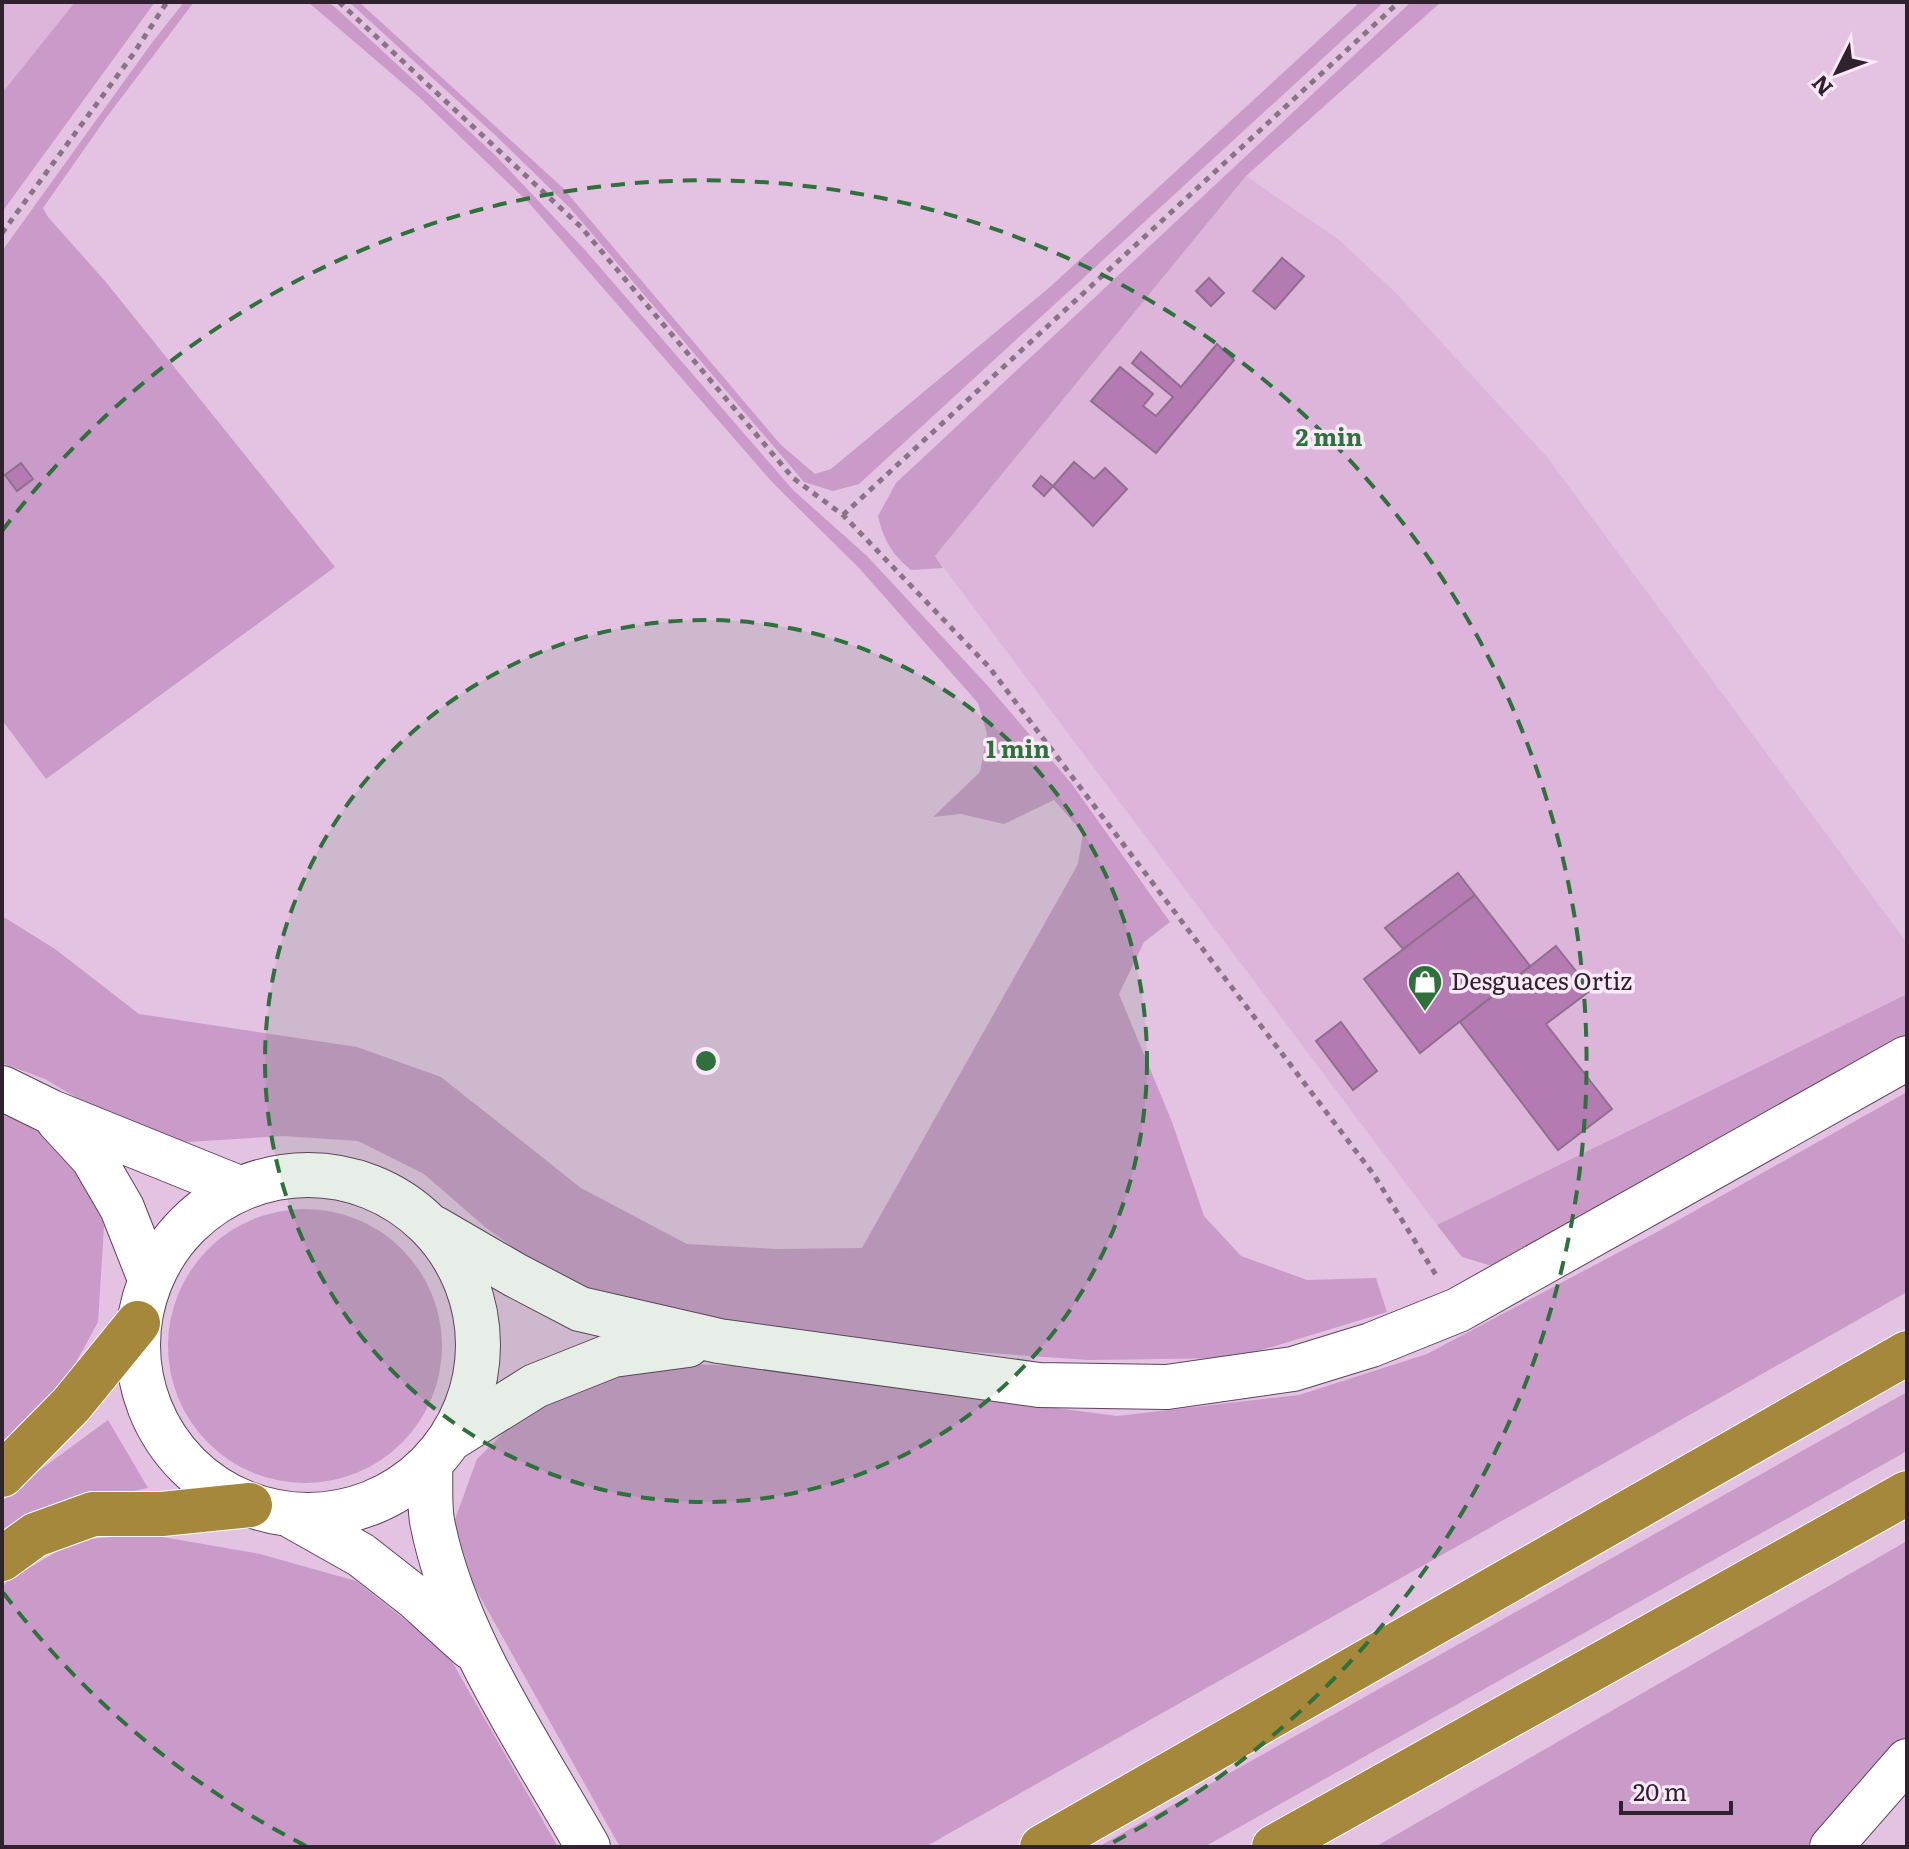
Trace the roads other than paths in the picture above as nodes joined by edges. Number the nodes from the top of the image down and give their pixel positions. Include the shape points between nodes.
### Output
1 (1907, 1058) edge
2 (2, 1088) edge
3 (51, 1112) junction
4 (239, 1188) junction
5 (434, 1228) junction
6 (150, 1279) junction
7 (138, 1323) junction
8 (719, 1341) junction
9 (1907, 1353) edge
10 (441, 1452) junction
11 (2, 1475) edge
12 (1907, 1493) edge
13 (270, 1510) junction
14 (2, 1559) edge
15 (480, 1657) junction
16 (1907, 1760) edge
17 (588, 1847) edge
18 (1042, 1847) edge
19 (1274, 1847) edge
20 (1831, 1847) edge

1 - 8 street via 1458,1310 1293,1369 1167,1387 1039,1385
2 - 3 street
3 - 4 street
3 - 6 street via 93,1158 122,1208
4 - 5 street via 290,1174 343,1176 392,1195
4 - 6 street via 185,1225
5 - 8 street via 580,1309
5 - 10 street via 465,1276 479,1330 475,1386
6 - 7 street
7 - 11 highway via 71,1405
7 - 13 street via 139,1369 152,1413 176,1452 209,1484
8 - 10 street via 613,1355 535,1386
9 - 18 highway
10 - 13 street via 389,1496 341,1513
10 - 15 street via 432,1518 453,1596
12 - 19 highway
13 - 14 highway via 93,1514 35,1535
13 - 15 street via 361,1555
15 - 17 street
16 - 20 street

